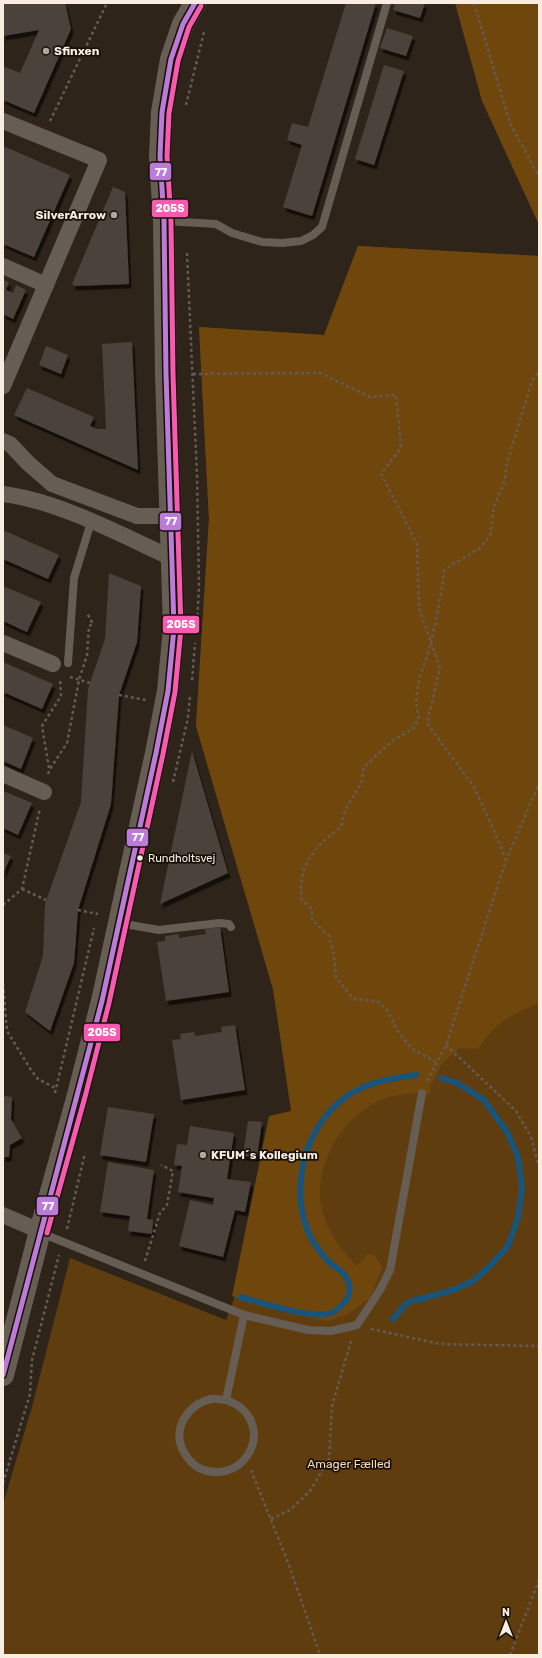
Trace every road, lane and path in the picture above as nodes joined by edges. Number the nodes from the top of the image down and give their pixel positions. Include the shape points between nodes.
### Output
1 (107, 3) edge
2 (194, 3) edge
3 (387, 3) edge
4 (474, 3) edge
5 (3, 121) edge
6 (42, 137) junction
7 (539, 177) edge
8 (164, 221) junction
9 (3, 266) edge
10 (46, 285) junction
11 (539, 371) edge
12 (192, 374) dead end
13 (3, 386) edge
14 (3, 441) edge
15 (3, 494) edge
16 (170, 516) junction
17 (91, 522) junction
18 (172, 558) junction
19 (88, 618) dead end
20 (431, 642) junction
21 (3, 643) edge
22 (60, 667) junction
23 (79, 680) junction
24 (90, 683) dead end
25 (146, 693) dead end
26 (119, 695) dead end
27 (146, 700) junction
28 (144, 708) dead end
29 (50, 769) junction
30 (3, 774) edge
31 (539, 784) edge
32 (44, 792) junction
33 (506, 860) junction
34 (22, 889) junction
35 (46, 900) dead end
36 (3, 905) edge
37 (100, 907) dead end
38 (78, 910) dead end
39 (96, 922) dead end
40 (118, 923) junction
41 (231, 927) dead end
42 (3, 984) edge
43 (446, 1045) junction
44 (436, 1062) junction
45 (55, 1088) junction
46 (422, 1093) joint
47 (56, 1095) dead end
48 (78, 1095) junction
49 (161, 1165) dead end
50 (539, 1167) edge
51 (3, 1215) edge
52 (40, 1231) junction
53 (141, 1273) junction
54 (244, 1315) junction
55 (357, 1325) junction
56 (539, 1346) edge
57 (3, 1374) edge
58 (226, 1400) junction
59 (247, 1458) junction
60 (271, 1519) junction
61 (539, 1580) edge
62 (320, 1655) edge
63 (510, 1655) edge

1 - 6 path
2 - 8 street via 183,24 171,59 164,93 160,156
3 - 8 lane via 322,227 301,241 282,243 262,242 216,224
4 - 7 path via 510,123
5 - 6 street
6 - 10 street via 99,160
8 - 16 street
9 - 10 street
10 - 13 street
11 - 20 path via 532,381 507,463 504,484 494,506 490,536 480,548 445,569
12 - 20 path via 320,372 370,397 396,395 401,448 381,474 417,544 418,608
14 - 16 street via 10,444 52,484 137,516
15 - 17 street via 24,497
16 - 18 street
17 - 18 street
17 - 22 lane via 74,578
18 - 40 street via 174,628 168,691
19 - 23 path via 93,624 89,626 87,655
20 - 33 path via 440,668 427,723 474,787
20 - 44 path via 418,687 416,708 419,716 415,727 392,742 364,767 361,784 345,810 341,827 309,856 300,891 302,900 312,909 312,920 329,936 336,978 354,999 377,1001 388,1011 397,1030 412,1049
21 - 22 street
22 - 29 path via 61,696 42,726
23 - 24 path
23 - 29 path via 67,743
25 - 27 path
26 - 27 path
27 - 28 path
29 - 32 path
30 - 32 street
31 - 33 path
32 - 34 path
33 - 43 path
34 - 35 path
34 - 36 path
37 - 38 path via 98,914
39 - 45 path
40 - 41 lane via 159,930 219,923 229,924
40 - 48 street via 102,1001
42 - 45 path via 7,1032 38,1079
43 - 44 path
43 - 50 path via 516,1111 531,1137
44 - 46 path
45 - 47 path
45 - 48 path
46 - 55 lane via 390,1270
48 - 52 street
49 - 53 path via 173,1171 167,1204 160,1213
51 - 52 street
52 - 53 lane
52 - 57 street
53 - 54 lane
54 - 55 lane via 308,1330 331,1331
54 - 58 lane
55 - 56 path via 440,1344
55 - 60 path via 332,1406 329,1459 310,1491 290,1510
58 - 59 lane via 239,1406 249,1417 254,1430 253,1445
58 - 59 lane via 212,1399 198,1404 187,1414 181,1426 180,1441 185,1455 195,1466 208,1472 236,1468
59 - 60 path
60 - 62 path via 290,1565
61 - 63 path

